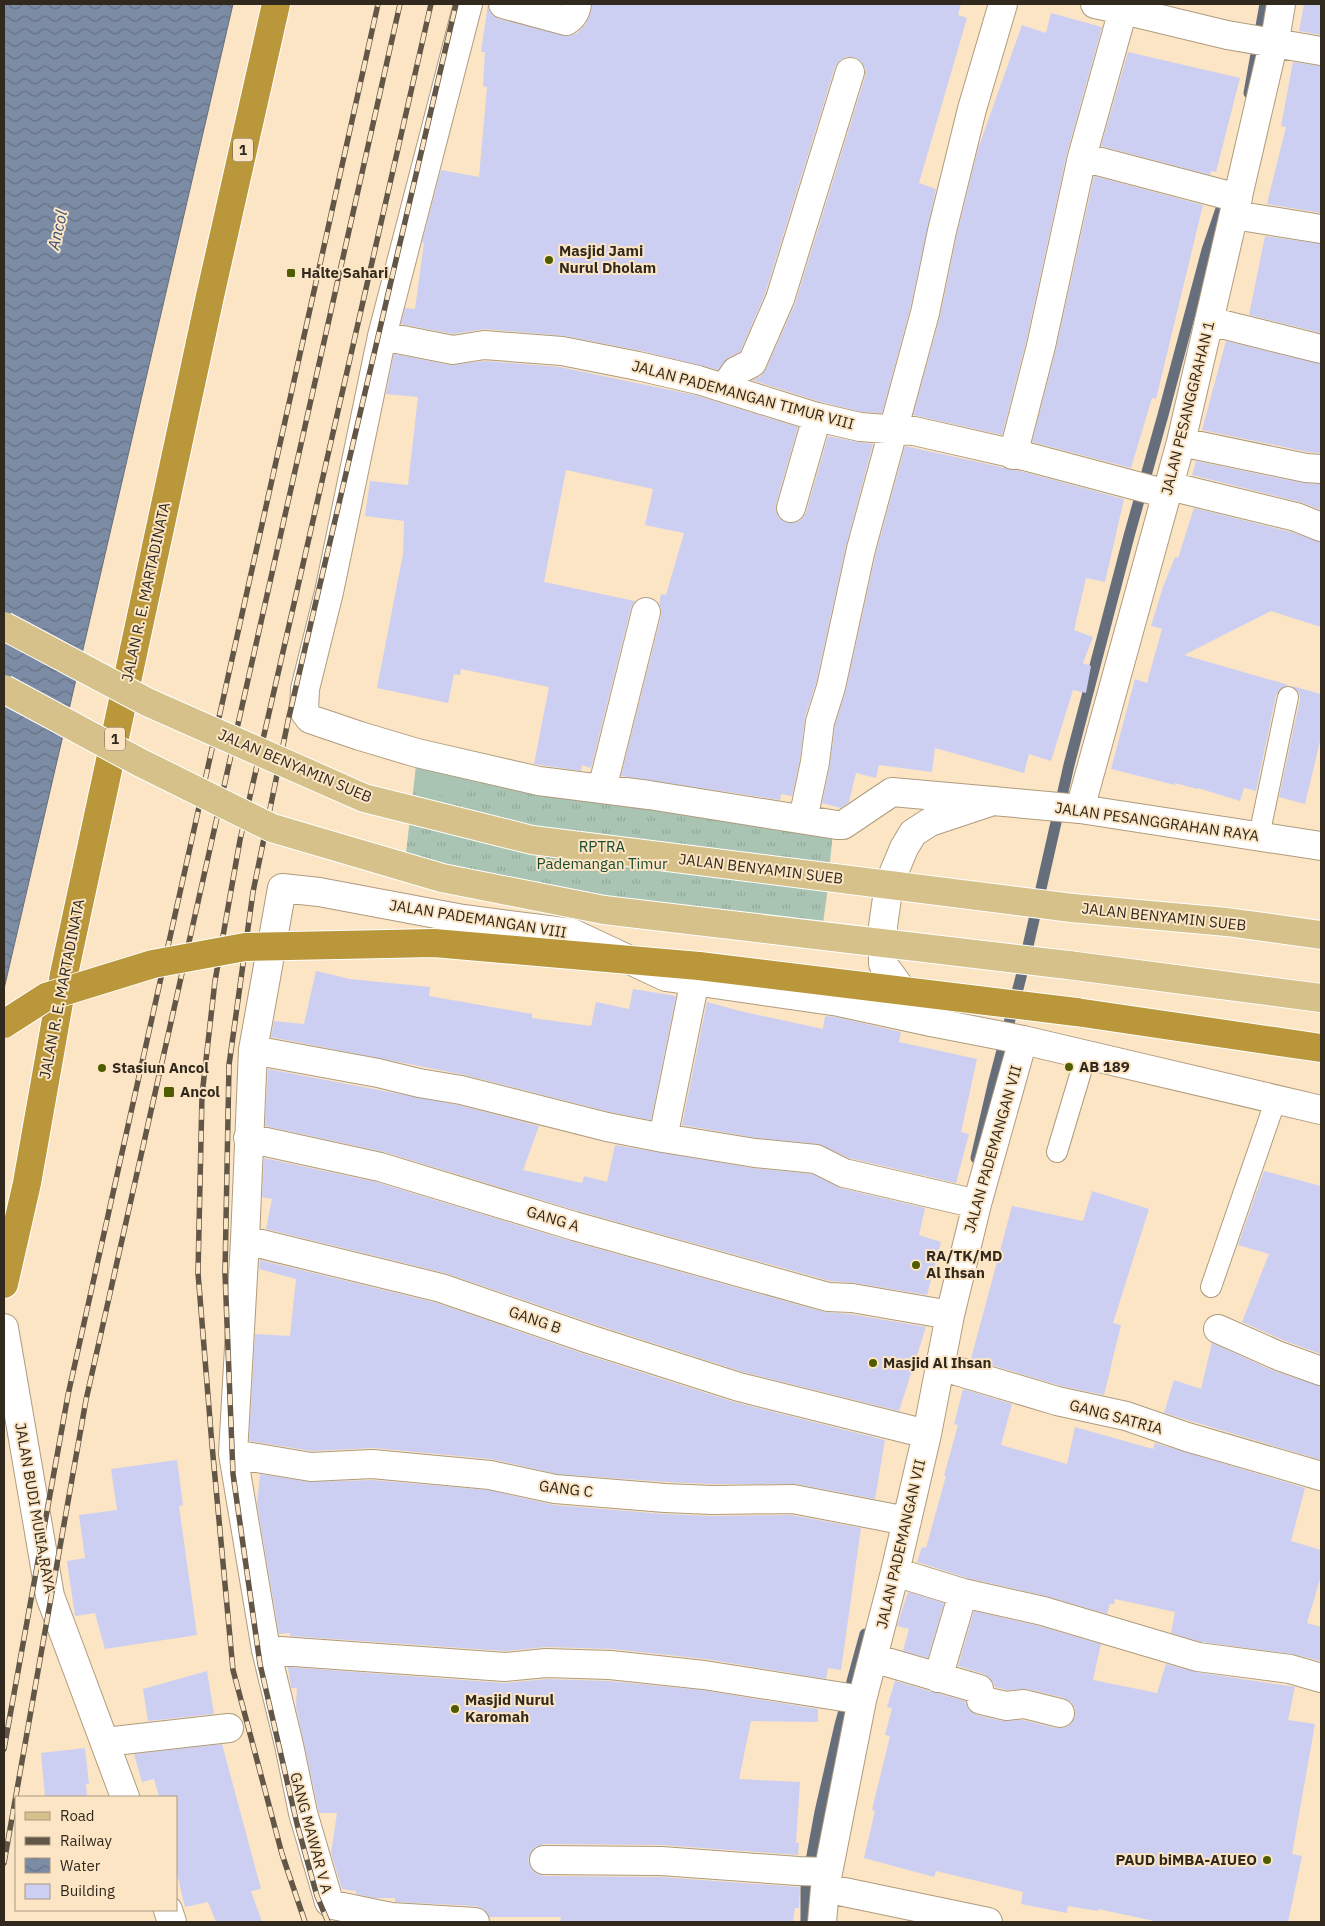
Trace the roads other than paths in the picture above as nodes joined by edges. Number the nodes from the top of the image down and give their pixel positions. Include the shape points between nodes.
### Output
1 (276, 4) edge
2 (468, 4) edge
3 (503, 4) edge
4 (577, 4) edge
5 (1003, 4) edge
6 (1095, 4) edge
7 (1281, 4) edge
8 (1125, 7) edge
9 (1268, 42) junction
10 (1321, 51) edge
11 (850, 72) dead end
12 (1082, 157) junction
13 (1227, 200) junction
14 (1321, 229) edge
15 (1209, 321) junction
16 (382, 336) junction
17 (1321, 349) edge
18 (724, 388) junction
19 (818, 417) junction
20 (893, 429) junction
21 (1181, 442) junction
22 (1013, 455) junction
23 (1321, 469) edge
24 (1166, 491) junction
25 (791, 508) dead end
26 (1321, 527) edge
27 (646, 612) dead end
28 (4, 626) edge
29 (4, 690) edge
30 (1288, 697) dead end
31 (602, 789) junction
32 (993, 801) junction
33 (1080, 809) junction
34 (803, 819) junction
35 (1259, 836) junction
36 (1321, 846) edge
37 (1321, 935) edge
38 (695, 980) junction
39 (1321, 998) edge
40 (931, 1022) junction
41 (4, 1024) edge
42 (1024, 1040) junction
43 (1321, 1048) edge
44 (253, 1050) junction
45 (1086, 1055) junction
46 (1276, 1099) junction
47 (1321, 1110) edge
48 (248, 1138) junction
49 (663, 1138) junction
50 (1057, 1152) dead end
51 (27, 1183) junction
52 (973, 1203) junction
53 (245, 1240) junction
54 (4, 1246) edge
55 (4, 1284) edge
56 (1212, 1287) dead end
57 (938, 1314) junction
58 (4, 1328) edge
59 (1218, 1329) dead end
60 (940, 1366) junction
61 (1321, 1371) edge
62 (924, 1433) junction
63 (234, 1454) junction
64 (1321, 1476) edge
65 (895, 1519) junction
66 (895, 1572) junction
67 (963, 1593) junction
68 (266, 1650) junction
69 (873, 1658) junction
70 (938, 1678) junction
71 (1321, 1678) edge
72 (849, 1697) junction
73 (1060, 1713) dead end
74 (229, 1728) dead end
75 (104, 1742) junction
76 (125, 1796) edge
77 (544, 1860) dead end
78 (818, 1876) junction
79 (474, 1922) edge
80 (822, 1922) edge
81 (988, 1922) edge

1 - 51 highway, JALAN R. E. MARTADINATA / 1 via 64,974
2 - 16 street, JALAN PESANGGRAHAN RAYA
3 - 4 street via 566,21 576,11
5 - 20 street via 967,125 925,313
6 - 8 street
7 - 9 street, JALAN PESANGGRAHAN 1
8 - 9 street via 1227,35
8 - 12 street
9 - 10 street
9 - 13 street, JALAN PESANGGRAHAN 1
11 - 18 street via 780,300 752,363 736,371
12 - 13 street
12 - 22 street via 1041,346
13 - 14 street
13 - 15 street, JALAN PESANGGRAHAN 1
15 - 17 street
15 - 21 street, JALAN PESANGGRAHAN 1
16 - 18 street, JALAN PADEMANGAN TIMUR VIII via 453,350 484,345 562,351
16 - 31 street, JALAN PESANGGRAHAN RAYA via 306,688 304,711 310,719 416,753 539,781
18 - 19 street, JALAN PADEMANGAN TIMUR VIII
19 - 20 street, JALAN PADEMANGAN TIMUR VIII via 860,427
19 - 25 street
20 - 22 street, JALAN PADEMANGAN TIMUR VIII
20 - 34 street via 820,722
21 - 23 street
21 - 24 street, JALAN PESANGGRAHAN 1
22 - 24 street, JALAN PADEMANGAN TIMUR VIII
24 - 26 street, JALAN PADEMANGAN TIMUR VIII via 1296,517
24 - 33 street, JALAN PESANGGRAHAN 1
27 - 31 street
28 - 37 main road, JALAN BENYAMIN SUEB, bridge via 147,702 364,798 532,840 1072,908 1227,922
29 - 39 main road, bridge via 272,828 442,878 604,910
30 - 35 lane
31 - 34 street, JALAN PESANGGRAHAN RAYA
32 - 33 street, JALAN PESANGGRAHAN RAYA
32 - 34 street, JALAN PESANGGRAHAN RAYA via 892,792 843,825
32 - 40 street via 930,822 913,833 889,884 882,964
33 - 35 street, JALAN PESANGGRAHAN RAYA
35 - 36 street, JALAN PESANGGRAHAN RAYA
38 - 40 street, JALAN PADEMANGAN VIII via 838,1002
38 - 44 street, JALAN PADEMANGAN VIII via 666,977 572,933 463,919 282,888
38 - 49 street
40 - 42 street, JALAN PADEMANGAN VIII
41 - 43 highway, bridge via 46,997 153,964 245,947 434,943 700,966 1076,1012
42 - 45 street, JALAN PADEMANGAN VIII
42 - 52 street, JALAN PADEMANGAN VII
44 - 48 street
44 - 49 street via 461,1090
45 - 46 street, JALAN PADEMANGAN VIII
45 - 50 lane
46 - 47 street, JALAN PADEMANGAN VIII
46 - 56 lane
48 - 53 street
48 - 57 street, GANG A via 380,1167 574,1226 828,1297 852,1298
49 - 52 street via 816,1159 844,1173
51 - 54 highway, JALAN R. E. MARTADINATA / 1
51 - 55 highway, JALAN R. E. MARTADINATA / 1
52 - 57 street, JALAN PADEMANGAN VII
53 - 62 street, GANG B via 441,1288 739,1387
53 - 63 street
57 - 60 street, JALAN PADEMANGAN VII
58 - 75 street, JALAN BUDI MULIA RAYA via 50,1596
59 - 61 street
60 - 62 street, JALAN PADEMANGAN VII
60 - 64 street, GANG SATRIA via 1057,1401 1126,1416
62 - 65 street, JALAN PADEMANGAN VII
63 - 65 street, GANG C via 319,1468 372,1464 490,1475 555,1489 656,1498 793,1499
63 - 68 street
65 - 66 street, JALAN PADEMANGAN VII
66 - 67 street
66 - 69 street, JALAN PADEMANGAN VII
67 - 70 street
67 - 71 street via 1043,1611 1198,1657 1290,1669
68 - 72 street via 505,1667 610,1665 704,1675
68 - 79 street, GANG MAWAR V A via 303,1813 329,1902 391,1917
69 - 70 street
69 - 72 street, JALAN PADEMANGAN VII
70 - 73 street via 979,1688 981,1700 1006,1706 1024,1704
72 - 78 street, JALAN PADEMANGAN VII
74 - 75 street
75 - 76 street, JALAN BUDI MULIA RAYA
77 - 78 street via 661,1861
78 - 80 street, JALAN PADEMANGAN VII
78 - 81 street

